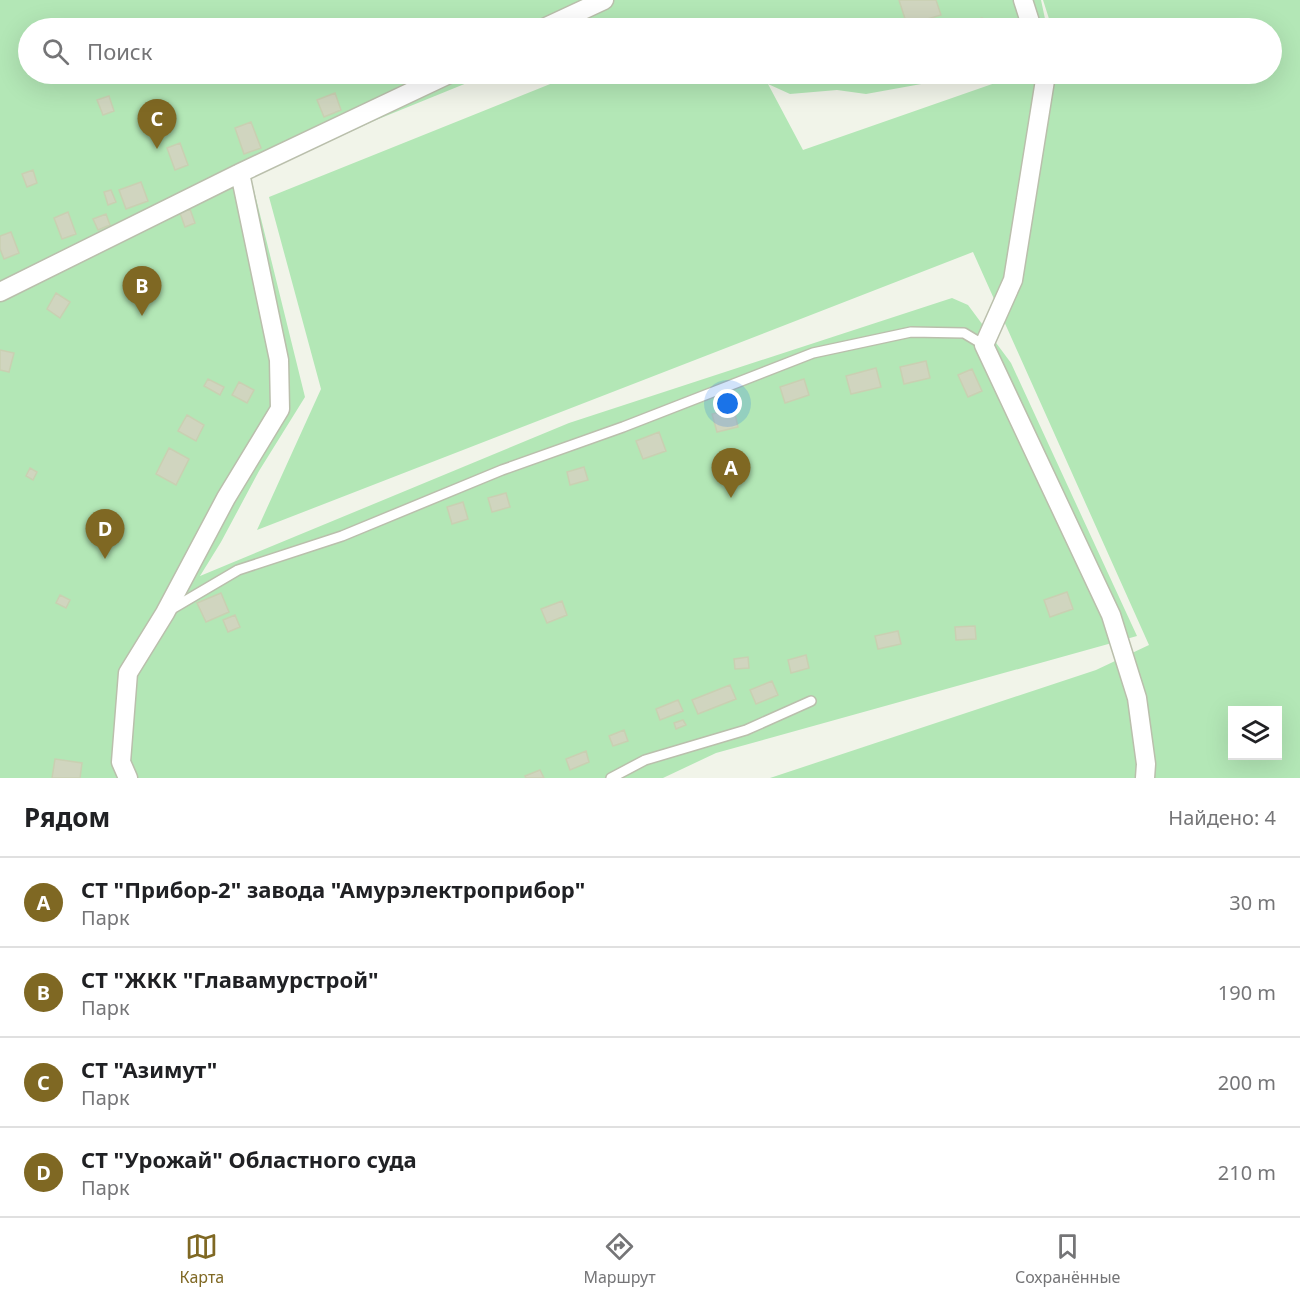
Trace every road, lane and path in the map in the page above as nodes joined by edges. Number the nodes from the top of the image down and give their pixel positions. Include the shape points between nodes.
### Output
1 (604, 0) edge
2 (1023, 0) edge
3 (565, 18) edge
4 (1029, 18) edge
5 (428, 84) edge
6 (1046, 84) edge
7 (240, 173) junction
8 (0, 292) edge
9 (984, 345) junction
10 (165, 613) junction
11 (811, 701) dead end
12 (128, 778) edge
13 (611, 778) edge
14 (1145, 778) edge

1 - 3 street
2 - 4 street
5 - 7 street
6 - 9 street via 1013,280
7 - 8 street
7 - 10 street via 279,360 280,409 226,498
9 - 10 lane via 964,333 911,332 813,353 502,470 342,536 238,570
9 - 14 street via 1111,615 1137,698
10 - 12 street via 128,673 121,762
11 - 13 lane via 746,730 645,760

